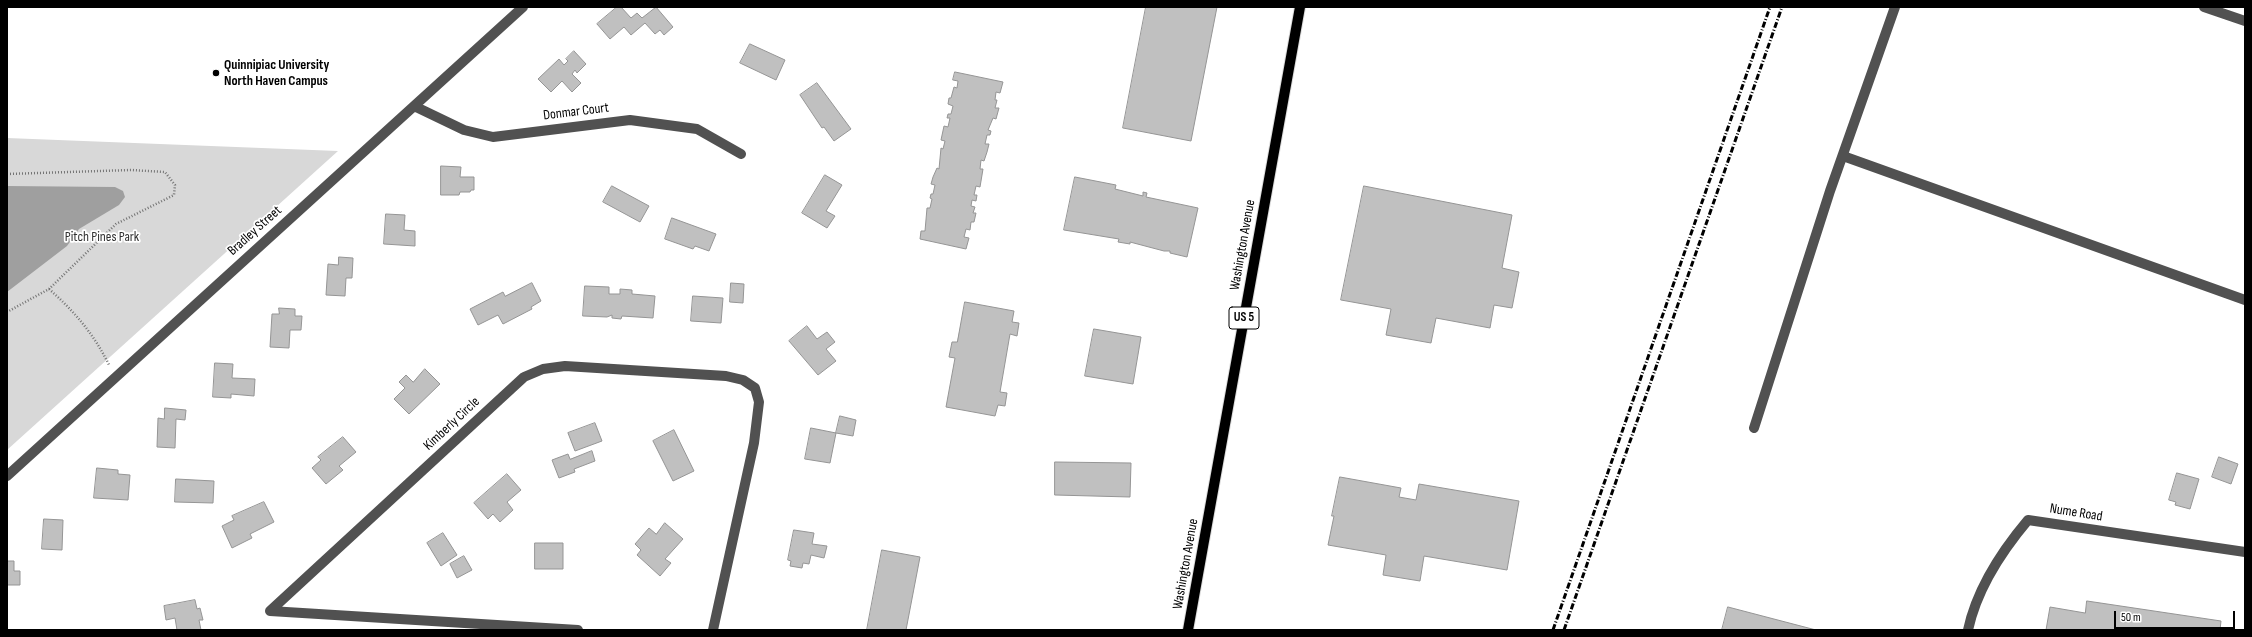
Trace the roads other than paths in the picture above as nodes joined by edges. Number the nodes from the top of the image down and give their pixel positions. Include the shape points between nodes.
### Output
1 (523, 7) edge
2 (1300, 7) edge
3 (1895, 7) edge
4 (2204, 7) edge
5 (2245, 21) edge
6 (414, 106) junction
7 (741, 154) dead end
8 (1843, 156) junction
9 (2245, 300) edge
10 (1754, 428) dead end
11 (7, 476) edge
12 (2245, 552) edge
13 (578, 630) edge
14 (713, 630) edge
15 (1188, 630) edge
16 (1968, 630) edge

1 - 6 street, Bradley Street
2 - 15 main road, Washington Avenue / US 5
3 - 8 street
4 - 5 street
6 - 7 street, Donmar Court via 464,130 493,137 630,120 697,128
6 - 11 street, Bradley Street
8 - 9 street
8 - 10 street
12 - 16 street, Nume Road via 2028,520 1996,562 1982,588
13 - 14 street, Kimberly Circle via 270,611 524,377 543,369 565,366 726,376 743,380 755,388 759,402 754,443

